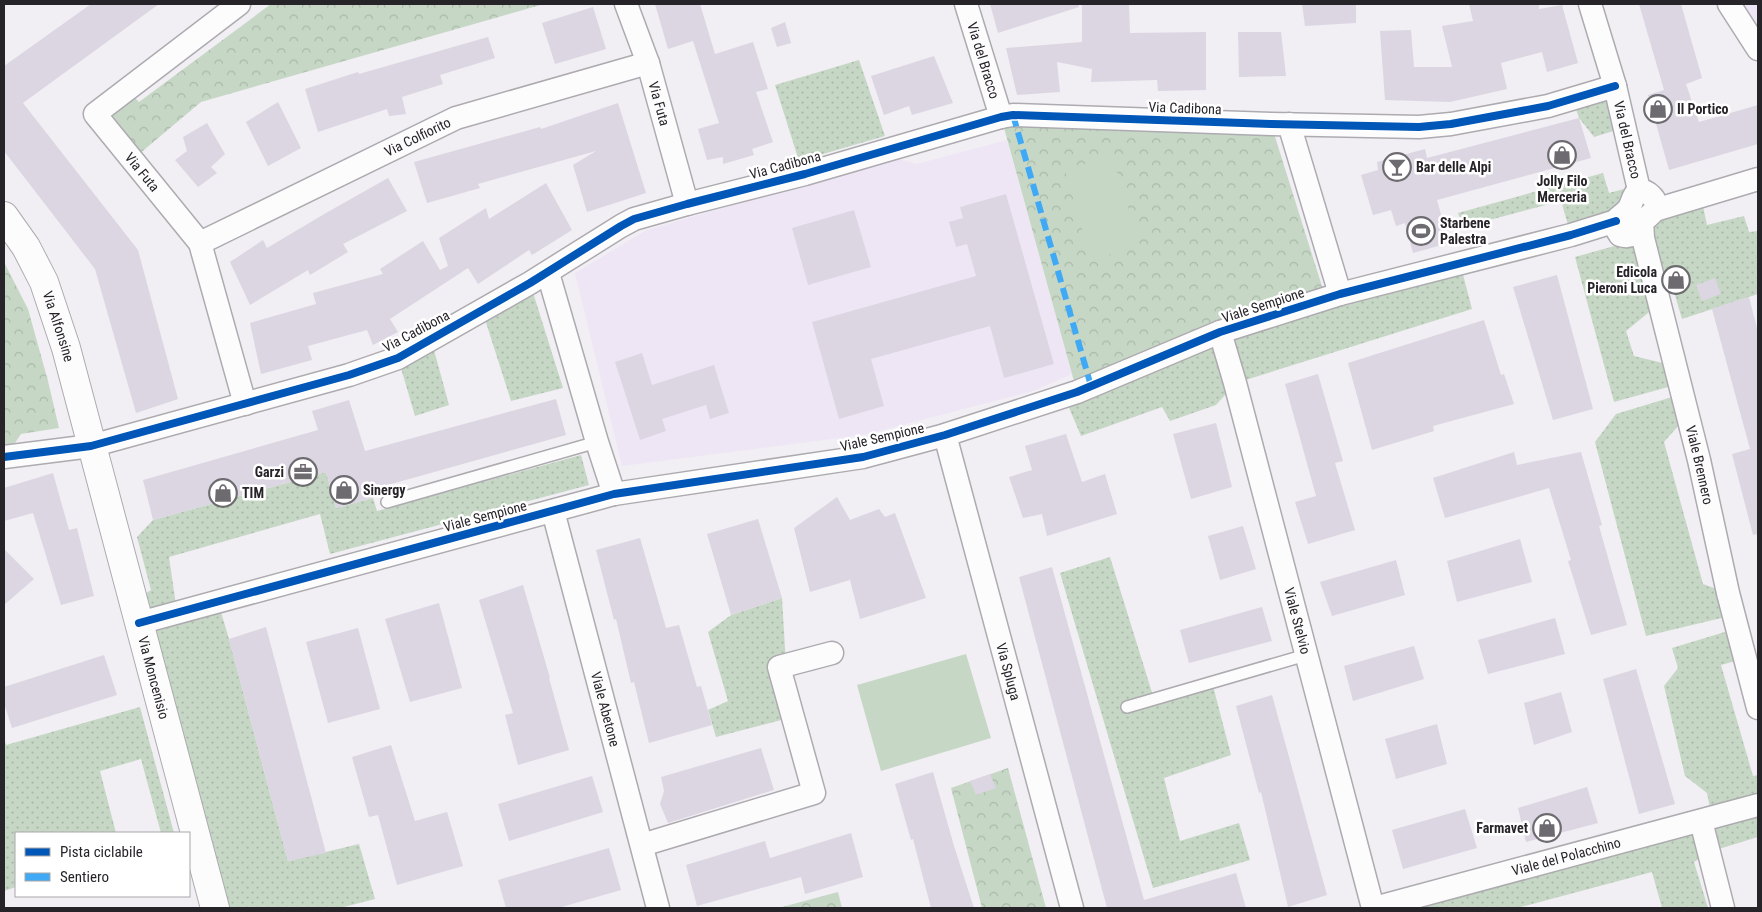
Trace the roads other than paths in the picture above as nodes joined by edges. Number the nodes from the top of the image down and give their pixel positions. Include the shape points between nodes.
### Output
1 (239, 4) edge
2 (626, 4) edge
3 (966, 4) edge
4 (1590, 4) edge
5 (1729, 4) edge
6 (1758, 49) edge
7 (648, 63) junction
8 (1616, 86) junction
9 (1001, 117) junction
10 (1289, 124) junction
11 (1758, 179) edge
12 (1639, 190) junction
13 (687, 204) junction
14 (4, 216) edge
15 (1648, 216) junction
16 (1616, 221) junction
17 (200, 243) junction
18 (548, 273) junction
19 (1340, 294) junction
20 (1220, 332) junction
21 (244, 404) junction
22 (945, 435) junction
23 (597, 442) junction
24 (91, 446) junction
25 (4, 457) edge
26 (614, 494) junction
27 (387, 502) dead end
28 (553, 511) junction
29 (139, 623) junction
30 (1750, 638) edge
31 (832, 653) dead end
32 (1306, 655) junction
33 (1127, 707) dead end
34 (1758, 708) edge
35 (1758, 805) edge
36 (1701, 822) junction
37 (642, 845) junction
38 (215, 908) edge
39 (658, 908) edge
40 (1072, 908) edge
41 (1374, 908) edge
42 (1723, 908) edge

1 - 17 street, Via Futa via 94,114
2 - 7 street, Via Futa
3 - 9 street, Via del Bracco
4 - 8 street, Via del Bracco
5 - 6 street
7 - 13 street, Via Futa
7 - 17 street, Via Colfiorito via 456,118
8 - 10 street, Via Cadibona via 1548,106 1451,124
8 - 12 street, Via del Bracco
9 - 10 street, Via Cadibona
9 - 13 street, Via Cadibona via 805,174
10 - 19 street
11 - 15 street
12 - 15 street via 1645,191 1656,204
12 - 16 street
13 - 18 street, Via Cadibona via 634,219
14 - 24 main road, Via Alfonsine via 26,247 44,282 66,348
15 - 16 street via 1635,233 1624,236 1617,231
15 - 30 street, Viale Brennero via 1643,238 1699,460 1728,593
16 - 19 street, Viale Sempione
17 - 21 street, Via Futa
18 - 21 street, Via Cadibona via 398,358 350,375
18 - 23 street
19 - 20 street, Viale Sempione
20 - 22 street, Viale Sempione via 1077,392
20 - 32 street, Viale Stelvio
21 - 24 street, Via Cadibona
22 - 26 street, Viale Sempione via 863,456
22 - 40 street, Via Spluga
23 - 26 street
23 - 27 lane
24 - 25 street, Via Cadibona
24 - 29 main road, Via Moncenisio
26 - 28 street, Viale Sempione
28 - 29 street, Viale Sempione
28 - 37 street, Viale Abetone
29 - 38 main road, Via Moncenisio
30 - 34 street, Viale Brennero
31 - 37 street via 779,667 814,793
32 - 33 lane
32 - 41 street, Viale Stelvio
35 - 36 street, Viale del Polacchino
36 - 41 street, Viale del Polacchino
36 - 42 street
37 - 39 street, Viale Abetone

